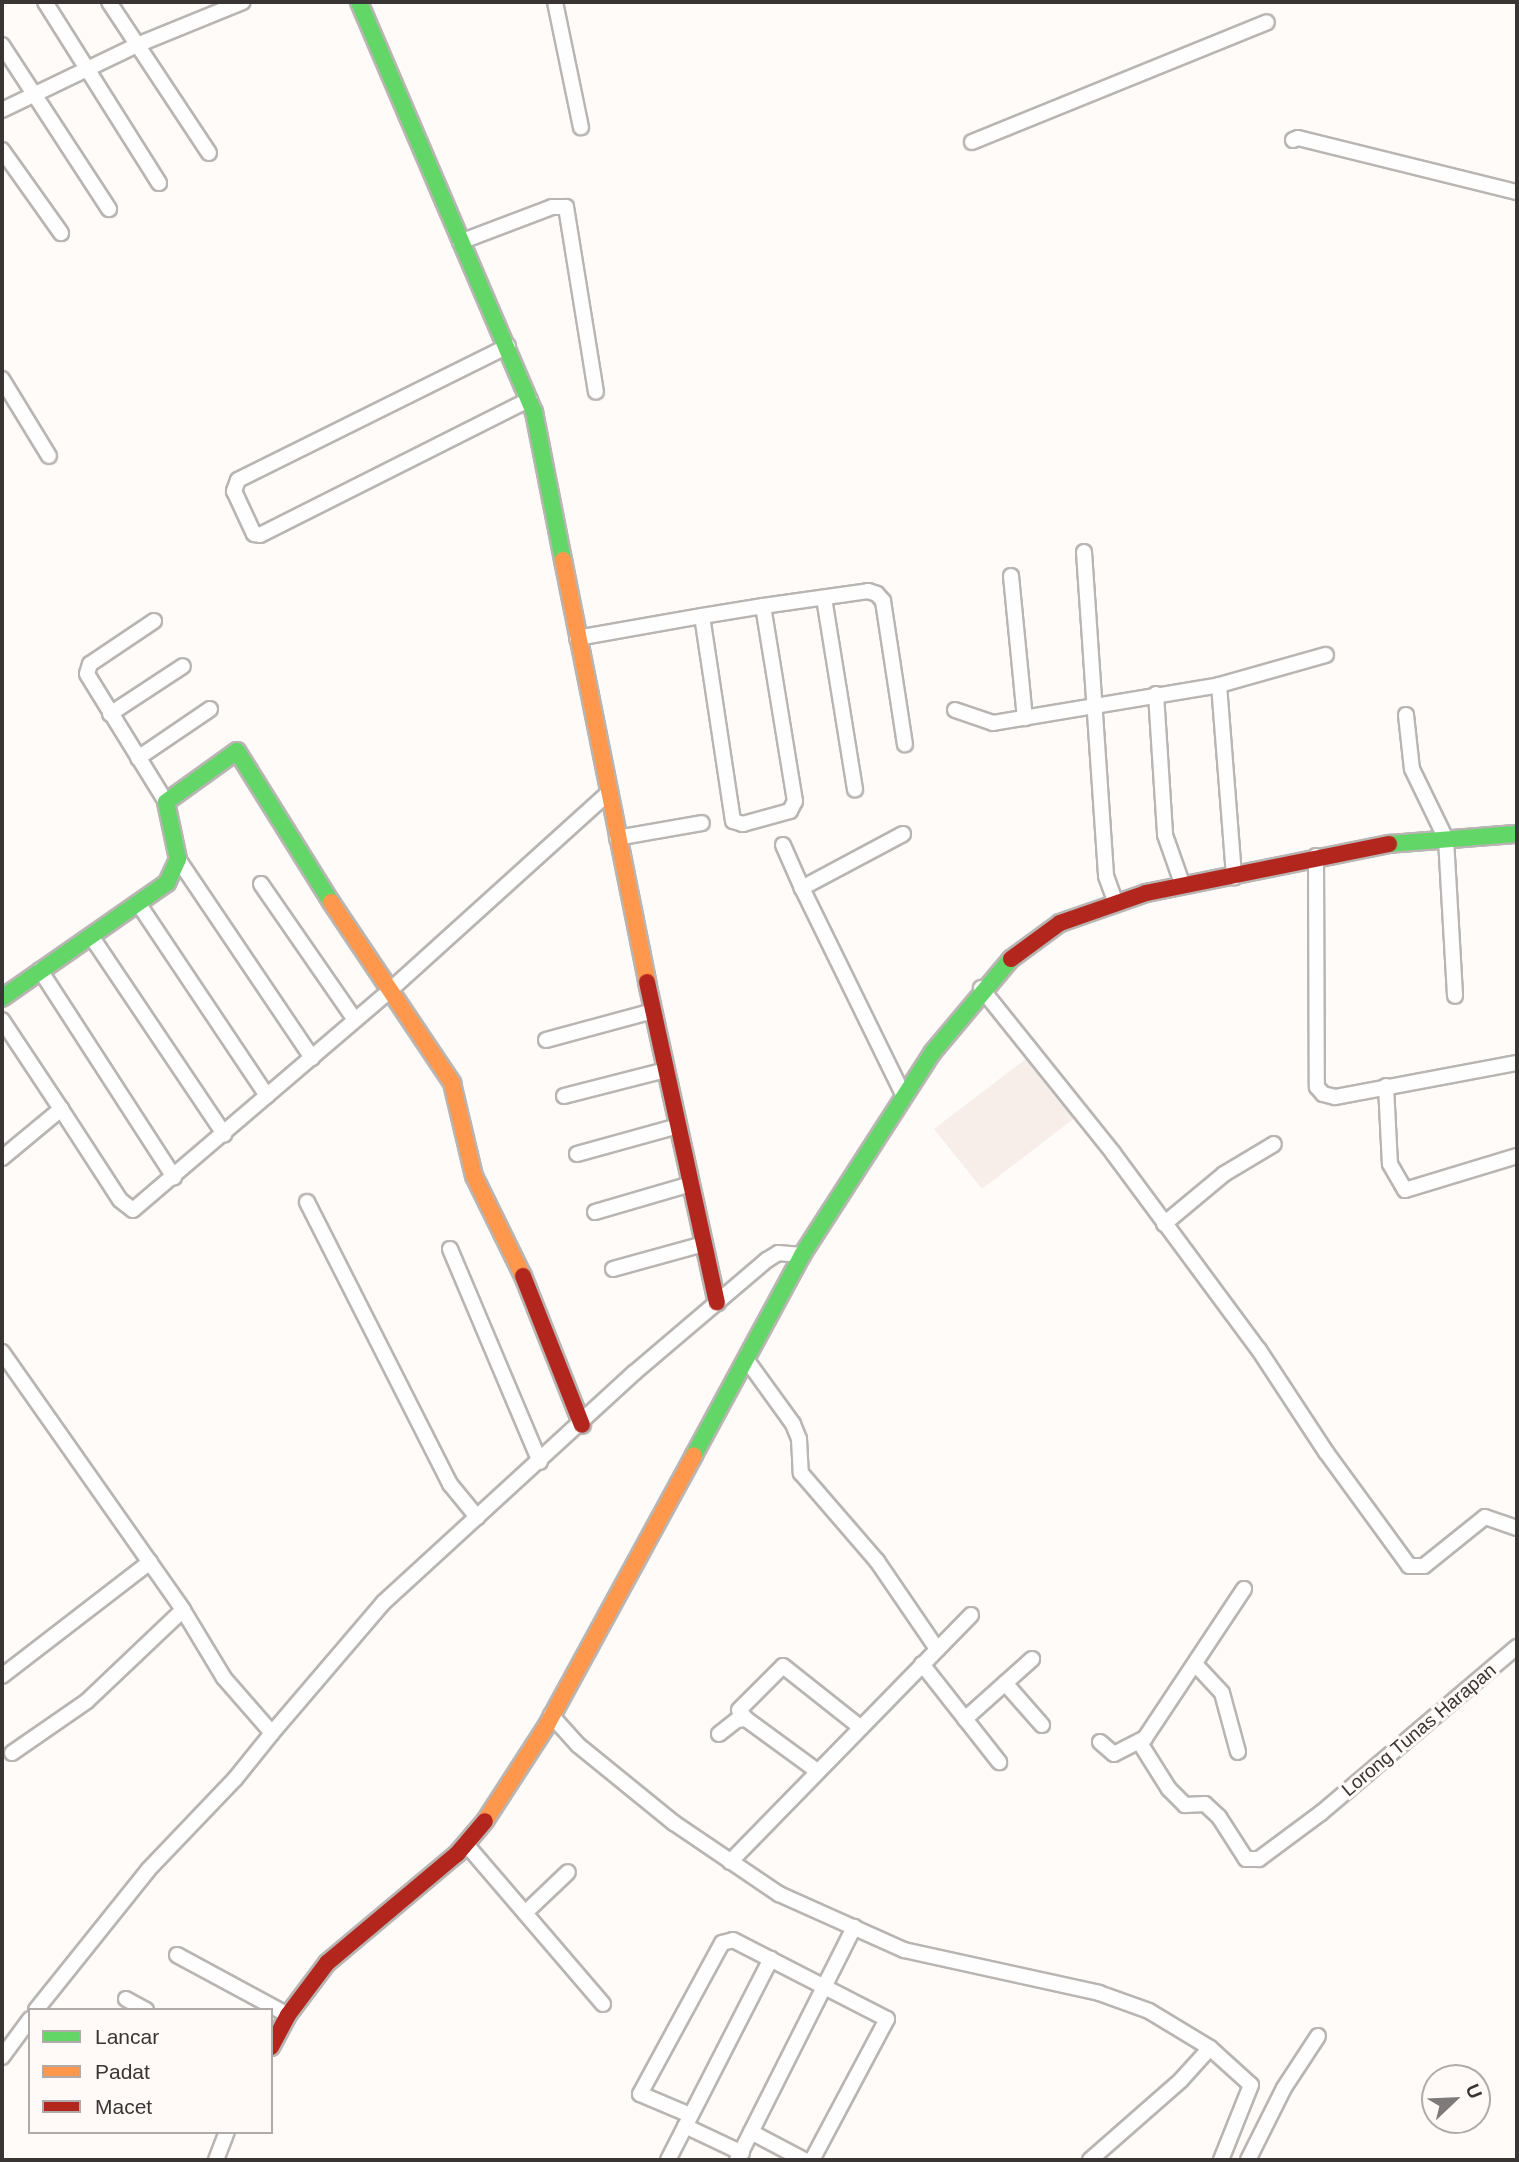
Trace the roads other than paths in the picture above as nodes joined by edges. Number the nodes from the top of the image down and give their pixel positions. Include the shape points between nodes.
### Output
1 (45, 2) edge
2 (109, 2) edge
3 (243, 2) edge
4 (359, 2) edge
5 (555, 2) edge
6 (1267, 22) dead end
7 (2, 45) edge
8 (137, 45) junction
9 (85, 69) junction
10 (32, 93) junction
11 (2, 110) edge
12 (582, 127) dead end
13 (1293, 140) dead end
14 (972, 142) dead end
15 (2, 150) edge
16 (209, 153) dead end
17 (159, 183) dead end
18 (1517, 192) edge
19 (109, 209) dead end
20 (61, 233) dead end
21 (460, 242) junction
22 (508, 346) junction
23 (2, 379) edge
24 (596, 392) dead end
25 (530, 399) junction
26 (50, 456) dead end
27 (1084, 552) dead end
28 (1011, 576) dead end
29 (824, 597) junction
30 (763, 606) junction
31 (702, 616) junction
32 (155, 621) dead end
33 (577, 638) junction
34 (1326, 655) dead end
35 (183, 666) dead end
36 (1219, 685) junction
37 (1156, 694) junction
38 (1091, 705) junction
39 (210, 709) dead end
40 (955, 710) dead end
41 (110, 715) junction
42 (1406, 715) dead end
43 (1025, 718) junction
44 (905, 744) dead end
45 (138, 758) junction
46 (855, 790) dead end
47 (610, 792) junction
48 (166, 802) junction
49 (702, 822) dead end
50 (903, 834) dead end
51 (1517, 834) edge
52 (617, 838) junction
53 (1447, 839) junction
54 (783, 845) dead end
55 (1316, 856) junction
56 (178, 859) junction
57 (1234, 877) junction
58 (261, 884) dead end
59 (1183, 886) junction
60 (802, 888) junction
61 (1115, 901) junction
62 (138, 903) junction
63 (91, 936) junction
64 (40, 970) junction
65 (981, 988) junction
66 (388, 992) junction
67 (1455, 996) dead end
68 (2, 998) edge
69 (653, 1011) junction
70 (2, 1020) edge
71 (355, 1020) junction
72 (546, 1040) dead end
73 (312, 1058) junction
74 (1517, 1063) edge
75 (666, 1070) junction
76 (1387, 1086) junction
77 (267, 1096) junction
78 (564, 1096) dead end
79 (904, 1096) junction
80 (61, 1109) junction
81 (678, 1126) junction
82 (225, 1133) junction
83 (1274, 1144) dead end
84 (577, 1154) dead end
85 (1517, 1156) edge
86 (2, 1158) edge
87 (174, 1177) junction
88 (691, 1184) junction
89 (307, 1202) dead end
90 (595, 1212) dead end
91 (1164, 1224) junction
92 (704, 1244) junction
93 (450, 1249) dead end
94 (802, 1255) junction
95 (613, 1269) dead end
96 (717, 1302) junction
97 (2, 1352) edge
98 (746, 1359) junction
99 (582, 1424) junction
100 (540, 1462) junction
101 (477, 1517) junction
102 (1517, 1528) edge
103 (150, 1562) junction
104 (1244, 1589) dead end
105 (183, 1610) junction
106 (971, 1615) dead end
107 (1517, 1647) edge
108 (937, 1649) junction
109 (1032, 1659) dead end
110 (922, 1664) junction
111 (1196, 1665) junction
112 (2, 1676) edge
113 (1005, 1683) junction
114 (746, 1719) junction
115 (965, 1719) junction
116 (1042, 1724) dead end
117 (546, 1725) junction
118 (860, 1727) junction
119 (272, 1733) junction
120 (719, 1734) dead end
121 (1100, 1742) dead end
122 (1140, 1743) junction
123 (1238, 1752) dead end
124 (12, 1753) dead end
125 (999, 1762) dead end
126 (817, 1771) junction
127 (465, 1843) junction
128 (730, 1862) junction
129 (568, 1872) dead end
130 (525, 1913) junction
131 (854, 1927) junction
132 (177, 1955) dead end
133 (771, 1959) junction
134 (825, 1984) junction
135 (126, 1999) dead end
136 (603, 2004) dead end
137 (264, 2006) edge
138 (38, 2008) edge
139 (142, 2008) edge
140 (273, 2009) edge
141 (288, 2015) junction
142 (28, 2021) edge
143 (1318, 2036) dead end
144 (273, 2043) edge
145 (1210, 2048) junction
146 (2, 2057) edge
147 (687, 2121) junction
148 (751, 2132) junction
149 (226, 2134) edge
150 (740, 2157) edge
151 (1255, 2157) edge
152 (216, 2160) edge
153 (668, 2160) edge
154 (804, 2160) edge
155 (812, 2160) edge
156 (1090, 2160) edge
157 (1221, 2160) edge

1 - 9 street
2 - 8 street
3 - 8 street
4 - 21 street
5 - 12 street
6 - 14 street
7 - 10 street
8 - 9 street
8 - 16 street
9 - 10 street
9 - 17 street
10 - 11 street
10 - 19 street
13 - 18 street
15 - 20 street
21 - 22 street
21 - 24 street via 552,206 566,207
22 - 25 street
22 - 25 street via 238,480 232,486 234,491 254,534 260,535
23 - 26 street
25 - 33 street
27 - 38 street
28 - 43 street
29 - 30 street
29 - 44 street via 868,591 883,601
29 - 46 street
30 - 31 street
30 - 31 street via 795,806 743,824 733,821
31 - 33 street
32 - 41 street via 90,664 90,683
33 - 47 street
34 - 36 street
35 - 41 street
36 - 37 street
36 - 57 street
37 - 38 street
37 - 59 street via 1165,835
38 - 43 street
38 - 61 street via 1106,876
39 - 45 street
40 - 43 street via 982,722
41 - 45 street
42 - 53 street via 1412,769
45 - 48 street
47 - 52 street
47 - 66 street
48 - 56 street
48 - 66 street via 236,751
49 - 52 street
50 - 60 street
51 - 53 street
52 - 69 street
53 - 55 street via 1364,846
53 - 67 street
54 - 60 street
55 - 57 street
55 - 76 street via 1317,1087 1335,1097
56 - 62 street via 167,883
56 - 73 street
57 - 59 street
58 - 71 street
59 - 61 street
60 - 79 street
61 - 65 street via 1060,923 1030,941
62 - 63 street
62 - 77 street
63 - 64 street
63 - 82 street
64 - 68 street
64 - 87 street
65 - 79 street
65 - 91 street
66 - 71 street
66 - 99 street via 452,1083 474,1176 519,1265
69 - 72 street
69 - 75 street
70 - 80 street
71 - 73 street
73 - 77 street
74 - 76 street
75 - 78 street
75 - 81 street
76 - 85 street via 1390,1164 1405,1190
77 - 82 street
79 - 94 street
80 - 86 street
80 - 87 street via 126,1208 133,1210
81 - 84 street
81 - 88 street
82 - 87 street
83 - 91 street via 1213,1182
88 - 90 street
88 - 92 street
89 - 101 street via 450,1484
91 - 102 street via 1259,1350 1409,1566 1424,1566 1485,1517
92 - 95 street
92 - 96 street
93 - 100 street
94 - 96 street via 778,1253
94 - 98 street
96 - 99 street
97 - 103 street
98 - 108 street via 793,1424 799,1439 801,1473 877,1561
98 - 117 street
99 - 100 street
100 - 101 street
101 - 119 street via 384,1602
103 - 105 street
103 - 112 street
104 - 111 street
105 - 119 street via 224,1678
105 - 124 street via 87,1701
106 - 108 street
107 - 122 street, Lorong Tunas Harapan via 1259,1860 1246,1859 1205,1804 1185,1805 1169,1789
108 - 110 street
109 - 113 street
110 - 115 street
110 - 118 street
111 - 122 street
111 - 123 street via 1222,1693
113 - 115 street
113 - 116 street
114 - 118 street via 739,1710 783,1666
114 - 120 street
114 - 126 street
115 - 125 street
117 - 127 street
117 - 128 street
118 - 126 street
119 - 138 street via 148,1870
121 - 122 street via 1114,1754
126 - 128 street
127 - 130 street
127 - 141 street via 327,1963
128 - 131 street via 779,1894
129 - 130 street
130 - 136 street
131 - 134 street
131 - 145 street via 904,1950 1099,1993 1149,2011
132 - 137 street
133 - 134 street
133 - 147 street
133 - 147 street via 733,1940 722,1943 640,2094
134 - 148 street
134 - 155 street via 888,2021
135 - 139 street
140 - 141 street
141 - 144 street
142 - 146 street
143 - 151 street via 1284,2088
145 - 156 street via 1181,2080
145 - 157 street via 1251,2085
147 - 150 street
147 - 153 street
148 - 150 street
148 - 154 street
149 - 152 street

